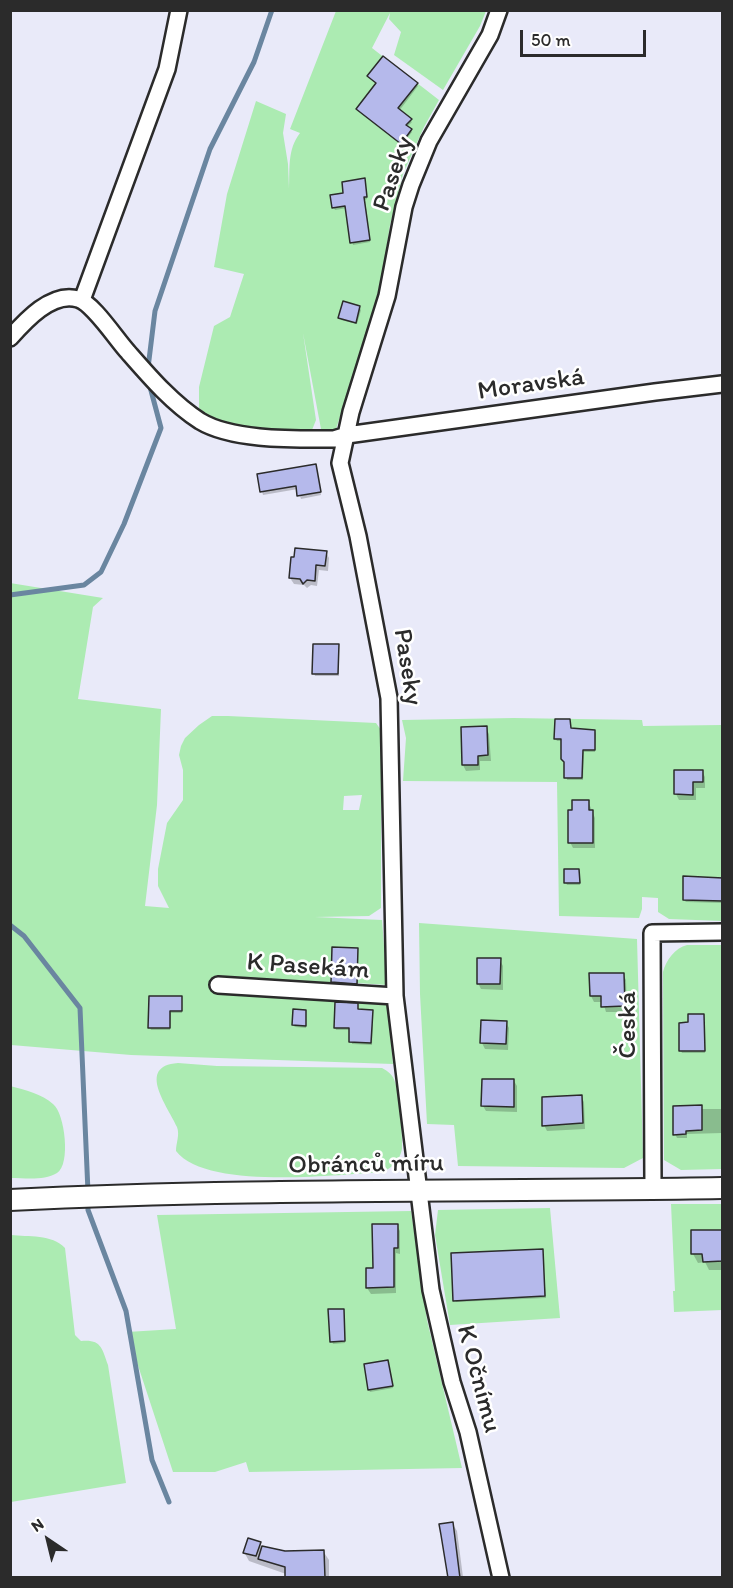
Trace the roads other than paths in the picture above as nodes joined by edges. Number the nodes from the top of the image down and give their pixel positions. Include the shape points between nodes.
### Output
1 (179, 10) edge
2 (499, 10) edge
3 (82, 300) junction
4 (10, 338) edge
5 (723, 384) edge
6 (347, 435) junction
7 (394, 910) joint
8 (723, 932) edge
9 (218, 985) dead end
10 (395, 996) junction
11 (723, 1188) edge
12 (653, 1189) junction
13 (417, 1191) junction
14 (10, 1200) edge
15 (501, 1578) edge

1 - 3 street via 167,69
2 - 6 street, Paseky via 490,35 429,141 411,185 387,296
3 - 4 street via 70,297 46,306
3 - 6 street via 154,380 201,421 246,436 334,439
5 - 6 street, Moravská
6 - 7 street, Paseky via 340,463 389,698
7 - 10 street, K Pasekám
8 - 12 street, Česká via 652,933
9 - 10 street, K Pasekám
10 - 13 street, K Pasekám
11 - 12 main road, Obránců míru
12 - 13 main road, Obránců míru
13 - 14 main road, Obránců míru
13 - 15 street, K Očnímu via 439,1332 468,1432

